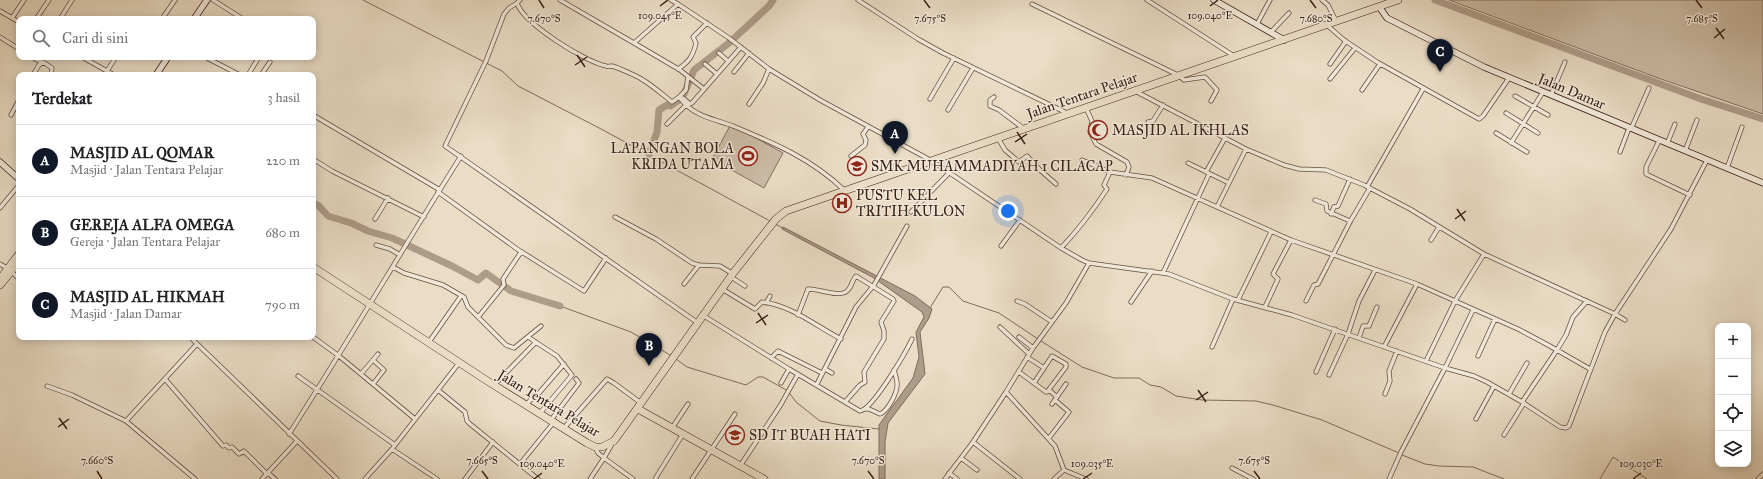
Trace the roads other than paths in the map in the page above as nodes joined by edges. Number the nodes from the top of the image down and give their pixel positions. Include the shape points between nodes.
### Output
1 (24, 0) edge
2 (49, 0) edge
3 (72, 0) edge
4 (174, 0) edge
5 (207, 0) edge
6 (213, 0) edge
7 (560, 0) edge
8 (671, 0) edge
9 (858, 0) edge
10 (1147, 0) edge
11 (1214, 0) edge
12 (1270, 0) edge
13 (1322, 0) edge
14 (1398, 0) edge
15 (519, 2) edge
16 (678, 4) junction
17 (1032, 4) dead end
18 (1380, 8) junction
19 (0, 11) edge
20 (1289, 13) dead end
21 (38, 16) edge
22 (62, 16) edge
23 (164, 16) edge
24 (196, 16) edge
25 (238, 16) edge
26 (12, 18) junction
27 (16, 20) edge
28 (1337, 22) junction
29 (707, 23) junction
30 (1257, 24) junction
31 (1327, 25) junction
32 (1271, 32) junction
33 (0, 37) edge
34 (1284, 40) junction
35 (1346, 41) junction
36 (634, 43) junction
37 (16, 47) edge
38 (741, 47) junction
39 (1355, 48) junction
40 (719, 53) dead end
41 (749, 53) junction
42 (1234, 56) junction
43 (954, 58) junction
44 (37, 60) edge
45 (87, 60) edge
46 (114, 60) edge
47 (166, 60) edge
48 (211, 60) edge
49 (257, 60) edge
50 (728, 61) junction
51 (41, 62) junction
52 (270, 62) dead end
53 (1566, 62) dead end
54 (706, 64) dead end
55 (1330, 64) dead end
56 (1380, 64) junction
57 (973, 68) junction
58 (678, 69) junction
59 (769, 69) junction
60 (107, 71) joint
61 (35, 72) edge
62 (52, 72) edge
63 (158, 72) edge
64 (234, 72) edge
65 (250, 72) edge
66 (263, 72) edge
67 (734, 72) dead end
68 (717, 74) junction
69 (1178, 75) junction
70 (688, 77) junction
71 (1509, 78) junction
72 (1330, 79) dead end
73 (1649, 88) dead end
74 (704, 89) junction
75 (1423, 89) junction
76 (1134, 90) junction
77 (1362, 90) dead end
78 (1543, 92) junction
79 (1551, 95) junction
80 (1515, 96) dead end
81 (994, 97) dead end
82 (681, 98) junction
83 (930, 99) dead end
84 (1211, 101) dead end
85 (749, 104) dead end
86 (16, 105) edge
87 (686, 105) junction
88 (1163, 105) junction
89 (1533, 106) junction
90 (1086, 108) junction
91 (948, 110) dead end
92 (1506, 113) dead end
93 (11, 114) dead end
94 (1068, 114) junction
95 (1548, 115) dead end
96 (316, 118) edge
97 (1697, 120) dead end
98 (1148, 122) dead end
99 (667, 124) dead end
100 (1522, 124) junction
101 (1675, 124) dead end
102 (1742, 126) dead end
103 (868, 127) junction
104 (1024, 129) junction
105 (1630, 129) junction
106 (1496, 133) dead end
107 (1538, 133) dead end
108 (998, 138) junction
109 (1225, 138) junction
110 (1659, 140) junction
111 (1511, 142) junction
112 (1667, 144) junction
113 (1246, 149) junction
114 (1686, 151) junction
115 (1527, 152) dead end
116 (1620, 152) dead end
117 (461, 156) junction
118 (851, 156) dead end
119 (1082, 160) dead end
120 (1707, 160) junction
121 (316, 161) edge
122 (932, 161) junction
123 (0, 162) edge
124 (1188, 163) dead end
125 (1727, 168) junction
126 (1110, 172) junction
127 (949, 173) junction
128 (1208, 173) junction
129 (1126, 174) junction
130 (16, 175) edge
131 (1350, 179) junction
132 (1229, 183) junction
133 (1763, 183) edge
134 (1056, 184) dead end
135 (1368, 187) junction
136 (16, 189) edge
137 (844, 190) junction
138 (439, 191) junction
139 (1690, 195) junction
140 (388, 198) junction
141 (1198, 198) junction
142 (1316, 200) dead end
143 (1217, 207) junction
144 (0, 208) edge
145 (911, 212) dead end
146 (1331, 214) junction
147 (424, 217) junction
148 (615, 217) dead end
149 (376, 219) dead end
150 (1020, 220) junction
151 (1350, 221) junction
152 (907, 226) dead end
153 (1439, 228) junction
154 (1271, 232) junction
155 (1291, 240) junction
156 (1431, 240) dead end
157 (376, 245) dead end
158 (1001, 246) dead end
159 (1061, 248) junction
160 (521, 252) junction
161 (1484, 254) junction
162 (400, 255) junction
163 (1333, 255) junction
164 (16, 258) edge
165 (606, 258) junction
166 (1089, 263) junction
167 (0, 264) edge
168 (16, 264) edge
169 (699, 265) junction
170 (393, 267) junction
171 (9, 269) junction
172 (316, 269) edge
173 (1375, 270) junction
174 (1152, 271) junction
175 (1163, 273) junction
176 (732, 275) junction
177 (16, 276) edge
178 (0, 279) edge
179 (684, 284) dead end
180 (1417, 284) junction
181 (0, 285) edge
182 (745, 286) dead end
183 (874, 286) junction
184 (722, 289) junction
185 (461, 296) junction
186 (770, 296) dead end
187 (1233, 299) junction
188 (1238, 300) junction
189 (1017, 301) dead end
190 (1306, 301) dead end
191 (1455, 301) junction
192 (1587, 301) junction
193 (1132, 302) dead end
194 (766, 303) junction
195 (370, 304) junction
196 (1265, 307) junction
197 (1377, 307) dead end
198 (1473, 310) junction
199 (1615, 314) junction
200 (798, 315) junction
201 (479, 316) junction
202 (704, 316) junction
203 (1495, 320) junction
204 (1625, 320) dead end
205 (1052, 322) junction
206 (699, 323) junction
207 (541, 326) dead end
208 (1000, 327) dead end
209 (1335, 329) junction
210 (1348, 334) junction
211 (528, 337) junction
212 (1018, 337) dead end
213 (912, 338) dead end
214 (1358, 338) junction
215 (316, 339) edge
216 (841, 339) junction
217 (193, 340) edge
218 (428, 342) junction
219 (536, 342) junction
220 (197, 344) junction
221 (1212, 347) dead end
222 (1384, 347) junction
223 (1033, 348) junction
224 (1557, 350) junction
225 (1397, 351) junction
226 (378, 354) dead end
227 (1028, 355) junction
228 (340, 356) junction
229 (1478, 356) dead end
230 (771, 358) junction
231 (372, 360) junction
232 (1426, 361) junction
233 (459, 363) junction
234 (564, 364) junction
235 (1527, 364) dead end
236 (1044, 368) junction
237 (1445, 368) junction
238 (789, 369) junction
239 (825, 369) junction
240 (894, 370) junction
241 (1590, 370) junction
242 (1019, 372) junction
243 (1316, 372) dead end
244 (822, 373) junction
245 (832, 373) dead end
246 (361, 374) junction
247 (798, 374) junction
248 (1329, 375) dead end
249 (298, 376) dead end
250 (165, 379) junction
251 (576, 379) dead end
252 (782, 383) dead end
253 (1034, 383) junction
254 (373, 384) junction
255 (817, 384) junction
256 (1066, 384) dead end
257 (494, 385) junction
258 (47, 386) dead end
259 (1494, 386) junction
260 (318, 390) junction
261 (438, 390) junction
262 (1049, 390) junction
263 (1006, 392) junction
264 (1385, 394) dead end
265 (1510, 394) junction
266 (1056, 398) junction
267 (845, 402) junction
268 (1523, 402) junction
269 (688, 404) dead end
270 (1052, 404) dead end
271 (526, 405) junction
272 (640, 407) junction
273 (865, 409) junction
274 (540, 413) junction
275 (735, 414) dead end
276 (415, 419) junction
277 (1476, 419) dead end
278 (126, 421) junction
279 (552, 421) junction
280 (564, 428) junction
281 (672, 429) junction
282 (289, 434) junction
283 (683, 434) junction
284 (1504, 436) dead end
285 (1049, 438) junction
286 (297, 441) junction
287 (614, 441) junction
288 (493, 442) junction
289 (973, 442) junction
290 (395, 445) junction
291 (595, 447) junction
292 (392, 449) junction
293 (712, 450) junction
294 (604, 458) junction
295 (961, 458) junction
296 (520, 464) junction
297 (740, 466) junction
298 (1232, 468) dead end
299 (977, 470) dead end
300 (1064, 470) junction
301 (267, 473) junction
302 (950, 473) junction
303 (1763, 474) edge
304 (193, 478) edge
305 (262, 479) edge
306 (275, 479) edge
307 (337, 479) edge
308 (365, 479) edge
309 (437, 479) edge
310 (464, 479) edge
311 (538, 479) edge
312 (590, 479) edge
313 (633, 479) edge
314 (654, 479) edge
315 (692, 479) edge
316 (762, 479) edge
317 (945, 479) edge
318 (957, 479) edge
319 (1020, 479) edge
320 (1054, 479) edge
321 (1086, 479) edge
322 (1253, 479) edge
323 (1389, 479) edge
324 (1758, 479) edge

1 - 26 street
2 - 21 street
3 - 22 street
4 - 23 street
5 - 24 street
6 - 25 street
7 - 36 street
8 - 16 street
9 - 43 street via 918,39
10 - 42 street
11 - 30 street
12 - 30 street
13 - 28 street via 1328,4
14 - 18 highway, Jalan Tentara Pelajar
15 - 82 street via 521,12 531,22 576,52 643,79 672,102
15 - 117 street via 504,14 482,71 445,144
16 - 29 street
16 - 36 street
17 - 69 street
18 - 28 highway, Jalan Tentara Pelajar
18 - 71 street, Jalan Damar via 1387,18
19 - 26 street
20 - 32 street
26 - 27 street
28 - 31 highway, Jalan Tentara Pelajar
29 - 38 street
29 - 58 street via 693,37 696,43 691,58
30 - 32 street
31 - 34 highway, Jalan Tentara Pelajar
31 - 35 street
32 - 34 street
33 - 37 street
34 - 42 highway, Jalan Tentara Pelajar
35 - 39 street
35 - 55 street
36 - 58 street
38 - 41 street
38 - 50 street
39 - 56 street
39 - 72 street
40 - 50 street
41 - 59 street
41 - 67 street
42 - 69 highway, Jalan Tentara Pelajar
43 - 57 street
43 - 83 street
44 - 51 street
45 - 60 street
46 - 60 street
47 - 63 street
48 - 64 street
49 - 65 street
50 - 68 street
51 - 61 street
51 - 62 street via 50,66
52 - 66 street
53 - 79 street
54 - 68 street
56 - 75 street
56 - 77 street
57 - 91 street
57 - 94 street
58 - 70 street
59 - 85 street
59 - 103 street
68 - 74 street
69 - 76 highway, Jalan Tentara Pelajar
69 - 84 street via 1186,81 1205,78 1217,90
70 - 74 street
70 - 82 street via 686,90
71 - 75 street via 1480,119
71 - 78 street, Jalan Damar
73 - 105 street
74 - 82 street via 691,104
75 - 135 street
76 - 88 street
76 - 90 highway, Jalan Tentara Pelajar
78 - 79 street, Jalan Damar
78 - 89 street
79 - 105 street, Jalan Damar
80 - 89 street
81 - 104 street via 989,103 990,106
82 - 87 street
86 - 93 street
87 - 99 street
87 - 137 street via 704,117 788,150 829,176
88 - 98 street via 1153,121
88 - 109 street
89 - 95 street
89 - 100 street
90 - 94 highway, Jalan Tentara Pelajar
90 - 129 street via 1092,121 1090,132 1096,144 1127,162 1129,167
92 - 100 street
94 - 104 highway, Jalan Tentara Pelajar
96 - 138 street
97 - 114 street
100 - 107 street
100 - 111 street
101 - 112 street
102 - 125 street
103 - 118 street via 863,134 865,145
103 - 122 street
104 - 108 highway, Jalan Tentara Pelajar
105 - 110 street, Jalan Damar
105 - 116 street
106 - 111 street
108 - 122 highway, Jalan Tentara Pelajar
108 - 134 street via 1005,150 1019,162 1028,156
109 - 113 street
109 - 128 street
110 - 112 street, Jalan Damar
110 - 139 street via 1646,167 1646,174
111 - 115 street
112 - 114 street, Jalan Damar
113 - 131 street via 1291,167 1326,170
113 - 132 street
114 - 120 street, Jalan Damar
117 - 138 street
117 - 165 street
119 - 126 street
120 - 125 street, Jalan Damar
120 - 139 street
121 - 140 street
122 - 127 street
122 - 137 highway, Jalan Tentara Pelajar
123 - 130 street
124 - 128 street
125 - 133 street, Jalan Damar
126 - 129 street
126 - 159 street via 1104,185 1107,188 1095,208 1079,230
127 - 145 street
127 - 150 street
128 - 132 street
128 - 141 street
129 - 141 street via 1152,178
131 - 135 street
131 - 146 street via 1338,206 1334,207
132 - 143 street
135 - 151 street
135 - 153 street
136 - 144 street
137 - 176 highway, Jalan Tentara Pelajar via 792,208 776,219
138 - 147 street
138 - 160 street
139 - 199 street via 1671,230
140 - 147 street
140 - 149 street
141 - 143 street
141 - 175 street
142 - 146 street via 1326,204 1326,210
143 - 154 street
146 - 151 street
147 - 162 street
148 - 169 street via 656,239 686,260
150 - 158 street
150 - 159 street
151 - 163 street
152 - 183 street
153 - 156 street
153 - 161 street
154 - 155 street
154 - 188 street
155 - 163 street
155 - 196 street via 1273,274 1278,279
157 - 162 street
159 - 166 street
160 - 165 street via 585,291
160 - 201 street via 503,279 504,286
161 - 191 street
161 - 192 street
162 - 170 street
163 - 173 street
163 - 190 street
164 - 171 highway
165 - 206 street
166 - 174 street
166 - 205 street
167 - 171 street
168 - 171 highway
169 - 176 street via 720,266
169 - 179 street
170 - 185 street via 443,285
170 - 195 street
171 - 177 street
171 - 178 highway
171 - 181 highway
172 - 195 highway, Jalan Tentara Pelajar
173 - 180 street
173 - 210 street via 1359,301
174 - 175 street
174 - 193 street
175 - 187 street
176 - 182 street
176 - 184 highway, Jalan Tentara Pelajar
180 - 191 street
180 - 222 street
183 - 200 street via 856,276 845,293 823,293 808,289
183 - 216 street via 856,308
183 - 267 street via 894,301 881,322 884,339 864,372 865,382
184 - 194 street via 755,309 761,303
184 - 202 highway, Jalan Tentara Pelajar
185 - 201 street via 466,299 468,307
185 - 218 street
186 - 194 street
187 - 188 street
187 - 221 street
188 - 196 street
189 - 205 street
191 - 198 street
191 - 232 street
192 - 199 street
192 - 224 street via 1573,318
194 - 200 street
195 - 218 highway, Jalan Tentara Pelajar
195 - 228 street
196 - 209 street
197 - 214 street via 1369,326 1363,326
198 - 203 street
198 - 237 street
199 - 204 street
199 - 241 street
200 - 216 street
201 - 211 street via 511,348
202 - 206 highway, Jalan Tentara Pelajar
202 - 230 street
203 - 224 street
203 - 229 street
205 - 223 street
206 - 272 highway, Jalan Tentara Pelajar
207 - 211 street
208 - 227 street
209 - 210 street
209 - 243 street
210 - 214 street
210 - 248 street
211 - 219 street
212 - 223 street
213 - 240 street
214 - 222 street
215 - 228 street
216 - 239 street
217 - 220 street
218 - 233 highway, Jalan Tentara Pelajar
219 - 234 street
219 - 257 street
220 - 250 street
220 - 282 street
222 - 225 street
223 - 227 street
224 - 241 street
224 - 268 street
225 - 232 street
225 - 264 street via 1389,371 1390,381
226 - 231 street
227 - 236 street
227 - 242 street
228 - 246 street
228 - 260 street
230 - 238 street
230 - 244 street via 778,351
231 - 246 street
231 - 254 street via 384,370
232 - 237 street
233 - 257 highway, Jalan Tentara Pelajar
233 - 261 street
234 - 271 street
234 - 274 street via 572,376
235 - 265 street
236 - 253 street
236 - 262 street via 1052,356 1066,366
237 - 259 street via 1474,376
237 - 323 street
238 - 247 street
238 - 252 street
239 - 244 street
239 - 245 street
240 - 273 street
240 - 273 street via 896,390 884,411 880,414
241 - 268 street via 1569,426 1566,428 1560,427
242 - 253 street
242 - 263 street
244 - 255 street
246 - 254 street
247 - 255 street
247 - 297 street
249 - 260 street
250 - 278 street
250 - 301 street via 223,446 232,446 239,454 244,451
251 - 279 street via 579,383
253 - 262 street via 1046,392
254 - 276 street
255 - 267 street
256 - 266 street
257 - 271 highway, Jalan Tentara Pelajar
258 - 278 street
259 - 265 street
259 - 277 street
260 - 282 street
260 - 290 street
261 - 276 street
261 - 288 street via 465,412 470,424
262 - 266 street
263 - 285 street
263 - 289 street
265 - 268 street
266 - 270 street
266 - 285 street via 1069,412
267 - 273 street via 860,411
268 - 284 street
269 - 281 street
271 - 274 highway, Jalan Tentara Pelajar
272 - 280 street via 614,383 607,380
272 - 281 highway
272 - 287 highway, Jalan Tentara Pelajar
274 - 279 highway, Jalan Tentara Pelajar
275 - 293 street
276 - 290 street
278 - 304 street
279 - 280 highway, Jalan Tentara Pelajar
279 - 296 street
280 - 291 highway, Jalan Tentara Pelajar
281 - 283 highway
282 - 286 street
283 - 293 highway
283 - 314 street
285 - 300 street via 1058,451 1060,464
286 - 301 street
286 - 307 street
287 - 291 highway, Jalan Tentara Pelajar via 607,446
287 - 294 street
288 - 296 street
288 - 310 street
289 - 295 street
289 - 319 street
290 - 292 street
291 - 294 street
292 - 308 street
292 - 309 street
293 - 297 highway
293 - 315 street
294 - 312 street
294 - 313 street
295 - 299 street
295 - 302 street
296 - 311 street
297 - 316 highway
298 - 322 street
300 - 320 street
300 - 321 street
301 - 305 street
301 - 306 street
302 - 317 street
302 - 318 street
303 - 324 street

